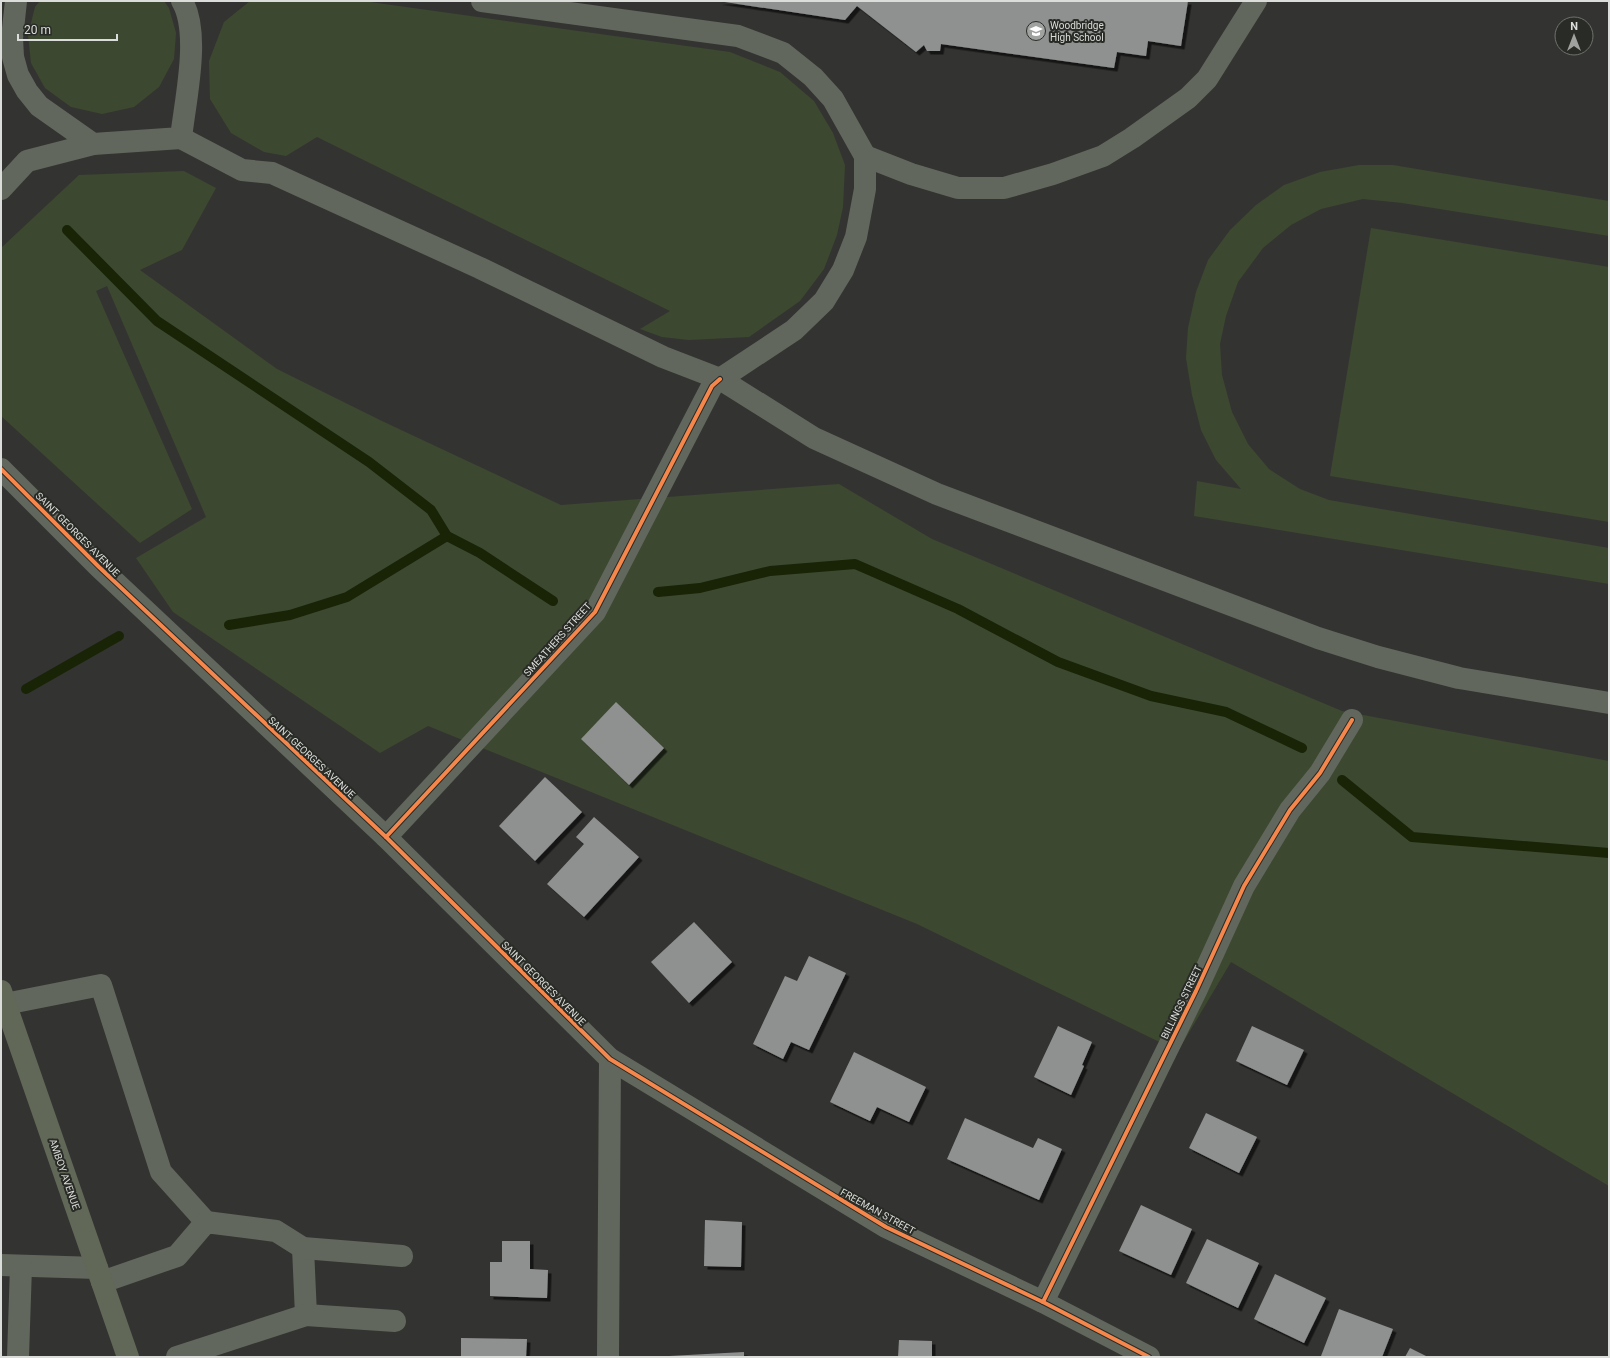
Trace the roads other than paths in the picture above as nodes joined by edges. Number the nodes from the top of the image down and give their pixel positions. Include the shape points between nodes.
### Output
1 (16, 1) edge
2 (182, 1) edge
3 (482, 1) edge
4 (1256, 1) edge
5 (180, 138) junction
6 (93, 144) junction
7 (865, 156) junction
8 (1, 189) edge
9 (720, 379) junction
10 (1, 469) edge
11 (1609, 702) edge
12 (1352, 720) dead end
13 (386, 837) junction
14 (3, 997) edge
15 (610, 1059) junction
16 (206, 1222) junction
17 (303, 1248) junction
18 (402, 1256) dead end
19 (11, 1265) edge
20 (100, 1275) junction
21 (1043, 1302) junction
22 (306, 1315) junction
23 (395, 1321) dead end
24 (18, 1357) edge
25 (128, 1357) edge
26 (177, 1357) edge
27 (608, 1357) edge
28 (1149, 1357) edge

1 - 6 street via 12,38 13,57 18,75 40,106
2 - 5 street via 190,25 191,45
3 - 7 street via 738,36 783,53 813,77 833,98
4 - 7 street via 1207,79 1188,98 1102,156 1004,188 958,188 911,174
5 - 6 street
5 - 9 street via 242,170 272,173 480,268 663,357
6 - 8 street via 27,161
7 - 9 street, SMEATHERS STREET via 865,189 856,237 844,270 828,294 794,330
9 - 11 street via 814,438 937,494 1318,638 1458,678
9 - 13 street, SMEATHERS STREET via 712,386 595,612
10 - 13 street, SAINT GEORGES AVENUE via 99,567
12 - 21 street, BILLINGS STREET via 1320,774 1290,810 1244,886 1196,991
13 - 15 street, SAINT GEORGES AVENUE
14 - 16 street via 101,985 161,1172
14 - 20 main road, AMBOY AVENUE
15 - 21 street, FREEMAN STREET via 886,1226
15 - 27 street
16 - 17 street via 276,1232
16 - 20 street via 177,1256
17 - 18 street
17 - 22 street
19 - 20 street
19 - 24 street
20 - 25 main road, AMBOY AVENUE
21 - 28 street, FREEMAN STREET
22 - 23 street
22 - 26 street

